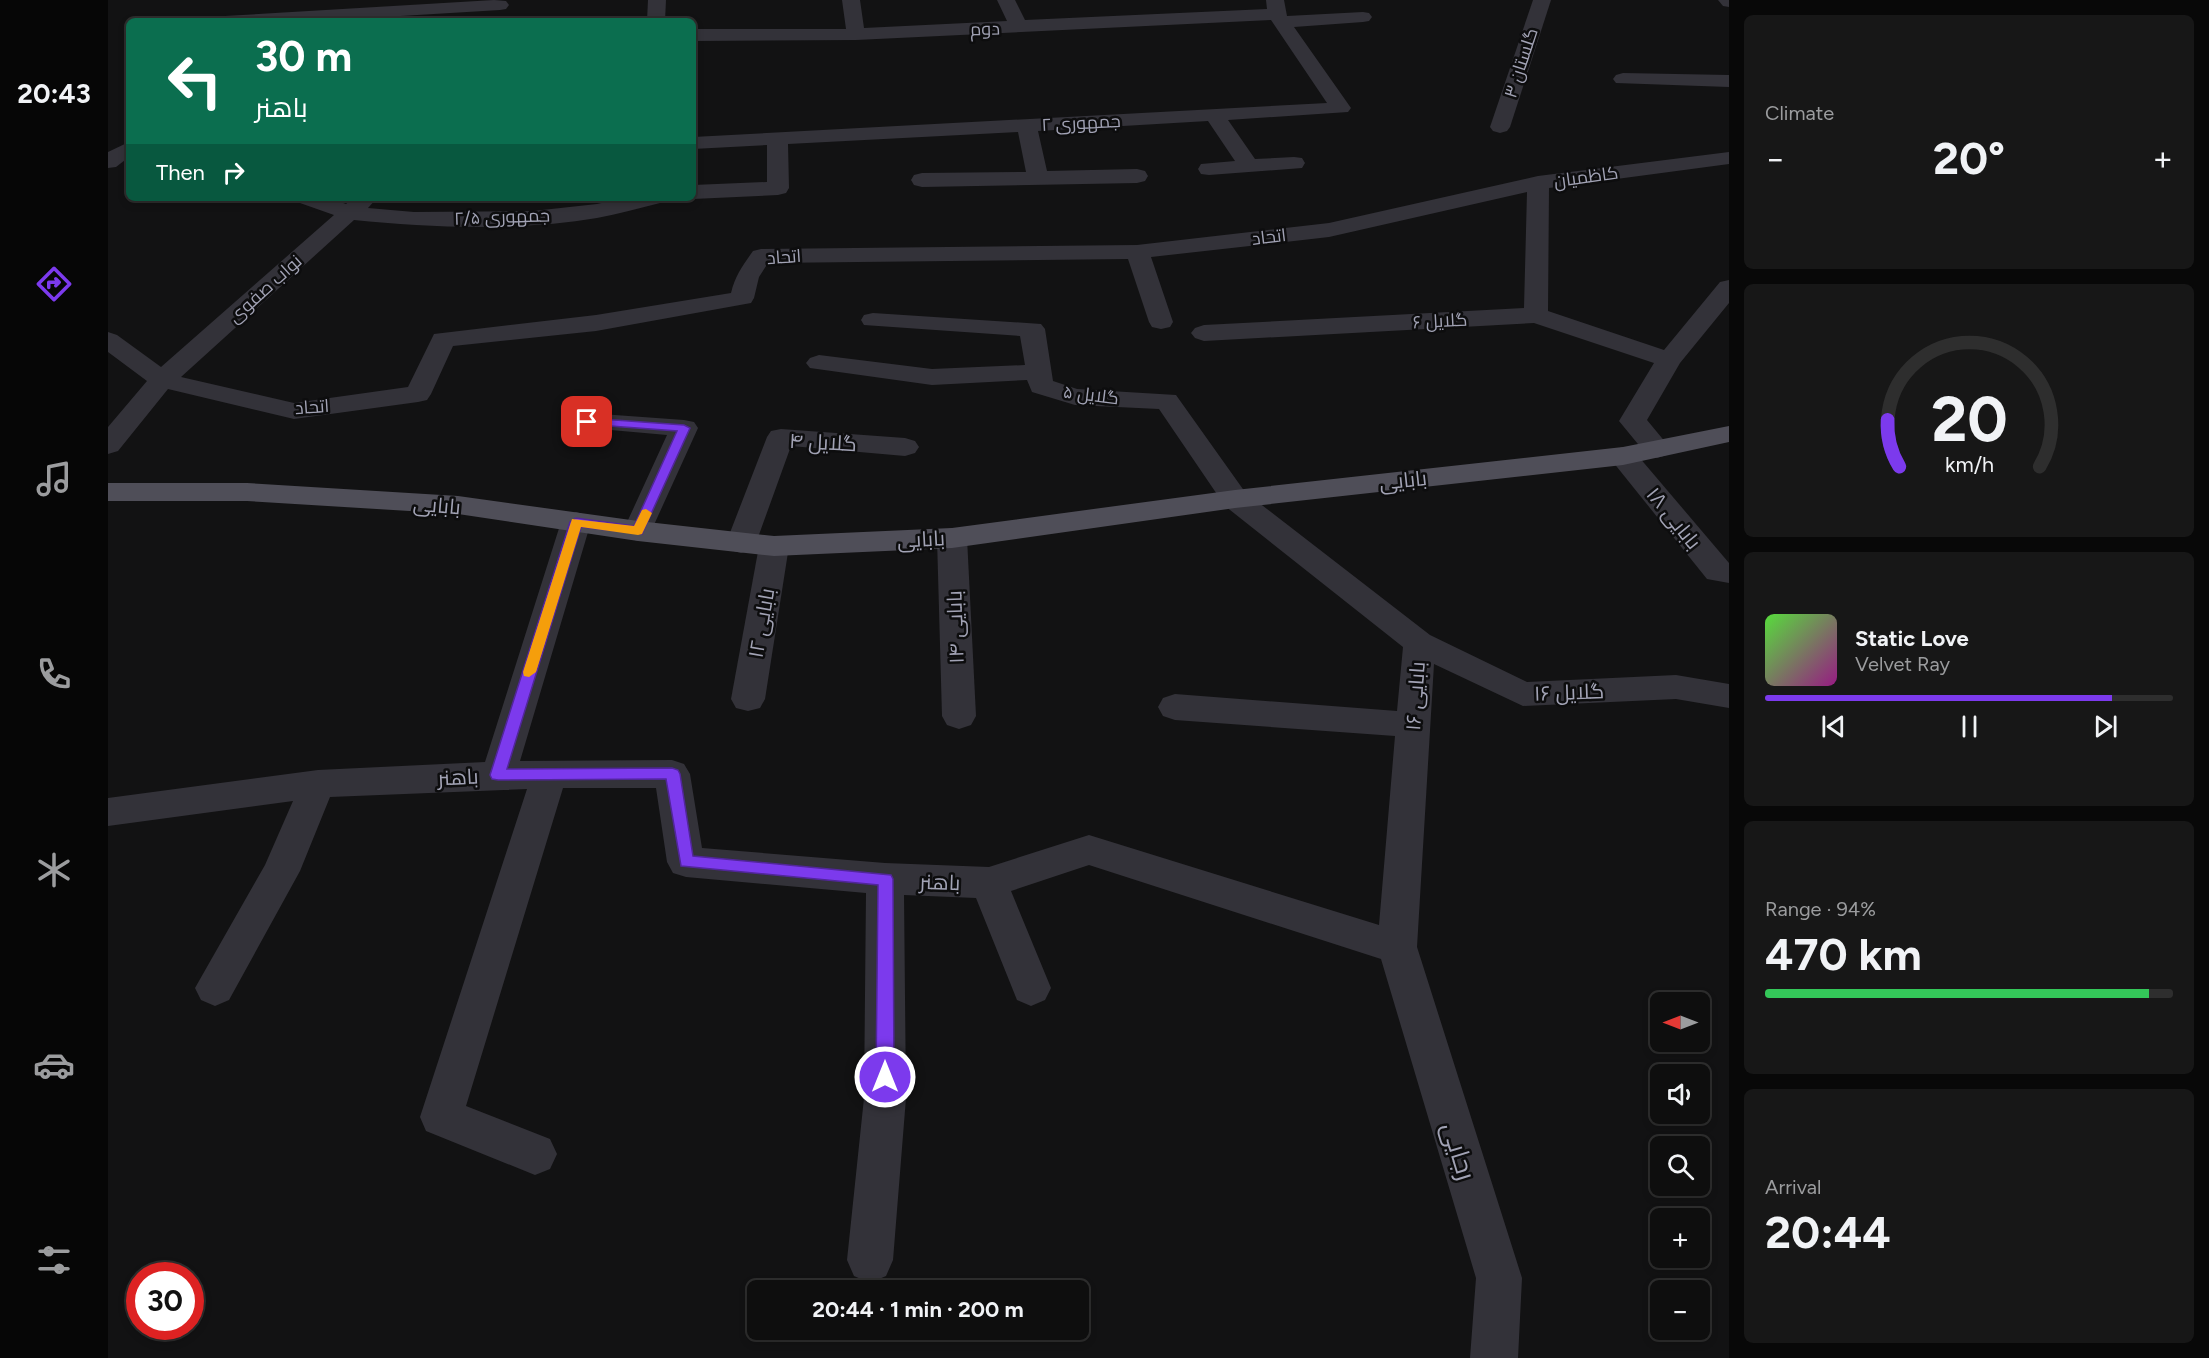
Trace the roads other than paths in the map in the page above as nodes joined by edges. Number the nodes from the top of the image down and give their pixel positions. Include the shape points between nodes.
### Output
1 (657, 0) edge
2 (851, 0) edge
3 (1006, 0) edge
4 (1542, 0) edge
5 (500, 9) edge
6 (358, 12) edge
7 (1278, 12) edge
8 (1363, 17) dead end
9 (269, 18) edge
10 (656, 18) edge
11 (1019, 28) junction
12 (856, 34) junction
13 (696, 35) edge
14 (1623, 79) dead end
15 (1729, 81) edge
16 (1215, 116) junction
17 (1027, 126) junction
18 (1500, 127) dead end
19 (778, 139) junction
20 (126, 140) edge
21 (108, 141) edge
22 (696, 143) edge
23 (126, 150) edge
24 (1729, 158) edge
25 (108, 162) edge
26 (1294, 163) dead end
27 (1250, 166) junction
28 (1209, 169) dead end
29 (1137, 176) dead end
30 (1038, 178) junction
31 (922, 180) dead end
32 (1538, 183) junction
33 (696, 192) edge
34 (327, 201) edge
35 (639, 201) edge
36 (358, 206) edge
37 (1137, 252) junction
38 (1729, 287) edge
39 (1536, 315) junction
40 (873, 320) dead end
41 (1161, 322) dead end
42 (1204, 333) dead end
43 (108, 340) edge
44 (1669, 360) junction
45 (819, 363) dead end
46 (1039, 372) junction
47 (162, 380) junction
48 (587, 422) dead end
49 (1729, 434) edge
50 (108, 444) edge
51 (905, 447) dead end
52 (1658, 449) junction
53 (1623, 456) junction
54 (108, 492) edge
55 (1235, 499) junction
56 (576, 522) junction
57 (638, 531) junction
58 (952, 538) junction
59 (741, 543) junction
60 (774, 546) junction
61 (1729, 573) edge
62 (1419, 643) junction
63 (1729, 696) edge
64 (748, 699) dead end
65 (1175, 707) dead end
66 (959, 716) dead end
67 (1414, 725) junction
68 (498, 775) junction
69 (549, 775) junction
70 (318, 784) junction
71 (108, 812) edge
72 (885, 879) junction
73 (989, 884) junction
74 (1397, 946) junction
75 (216, 988) dead end
76 (1031, 988) dead end
77 (535, 1154) dead end
78 (870, 1260) dead end
79 (1494, 1358) edge

1 - 10 street
2 - 12 street
3 - 11 street
4 - 18 street, گلستان ۳
5 - 6 street
6 - 9 street
7 - 8 street, دوم
7 - 11 street, دوم
7 - 16 street, جمهوری ۲ via 1341,108
11 - 12 street, دوم
12 - 13 street, دوم
14 - 15 street
16 - 17 street, جمهوری ۲
16 - 27 street
17 - 19 street, جمهوری ۲
17 - 30 street
19 - 22 street, جمهوری ۲
19 - 33 street via 777,188
20 - 21 street
23 - 25 street
24 - 32 street, کاظمیان
26 - 27 street
27 - 28 street
29 - 30 street
30 - 31 street
32 - 37 street, اتحاد via 1329,230
32 - 39 street, کاظمیان
34 - 36 street, جمهوری ۲/۵
35 - 36 street, جمهوری ۲/۵ via 597,211 533,218 414,219
36 - 47 street, نواب صفوی
37 - 41 street
37 - 47 street, اتحاد via 760,256 747,277 742,298 596,323 443,339 418,394 294,411
38 - 44 street
39 - 42 street, گلایل ۶
39 - 44 street, گلایل ۶
40 - 46 street, گلایل ۵ via 1032,329
43 - 47 street, اتحاد
44 - 52 street via 1633,422
45 - 46 street via 932,377
46 - 55 street, گلایل ۵ via 1041,386 1075,397 1167,401
47 - 50 street, نواب صفوی
48 - 57 street via 684,428
49 - 52 main road, بابایی
51 - 59 street, گلایل ۴ via 782,437
52 - 53 main road, بابایی
53 - 55 main road, بابایی
53 - 61 street, بابایی ۱۸ via 1718,572
54 - 56 main road, بابایی via 247,492 458,505
55 - 58 main road, بابایی
55 - 62 street, بابایی ۱۶
56 - 57 main road, بابایی
56 - 68 street
57 - 59 main road, بابایی
58 - 60 main road, بابایی
58 - 66 street, بابایی ۱۴
59 - 60 main road, بابایی
60 - 64 street, بابایی ۱۲
62 - 63 street, گلایل ۱۶ via 1523,694 1676,687
62 - 67 street, بابایی ۱۶
65 - 67 street
67 - 74 street, بابایی ۱۶
68 - 69 street, باهنر
68 - 70 street, باهنر
69 - 72 street, باهنر via 672,774 686,862
69 - 77 street via 441,1117
70 - 71 street, باهنر
70 - 75 street via 281,871
72 - 73 street, باهنر
72 - 78 street via 885,1098
73 - 74 street, باهنر via 1089,850
73 - 76 street
74 - 79 street, رجایی via 1499,1278

